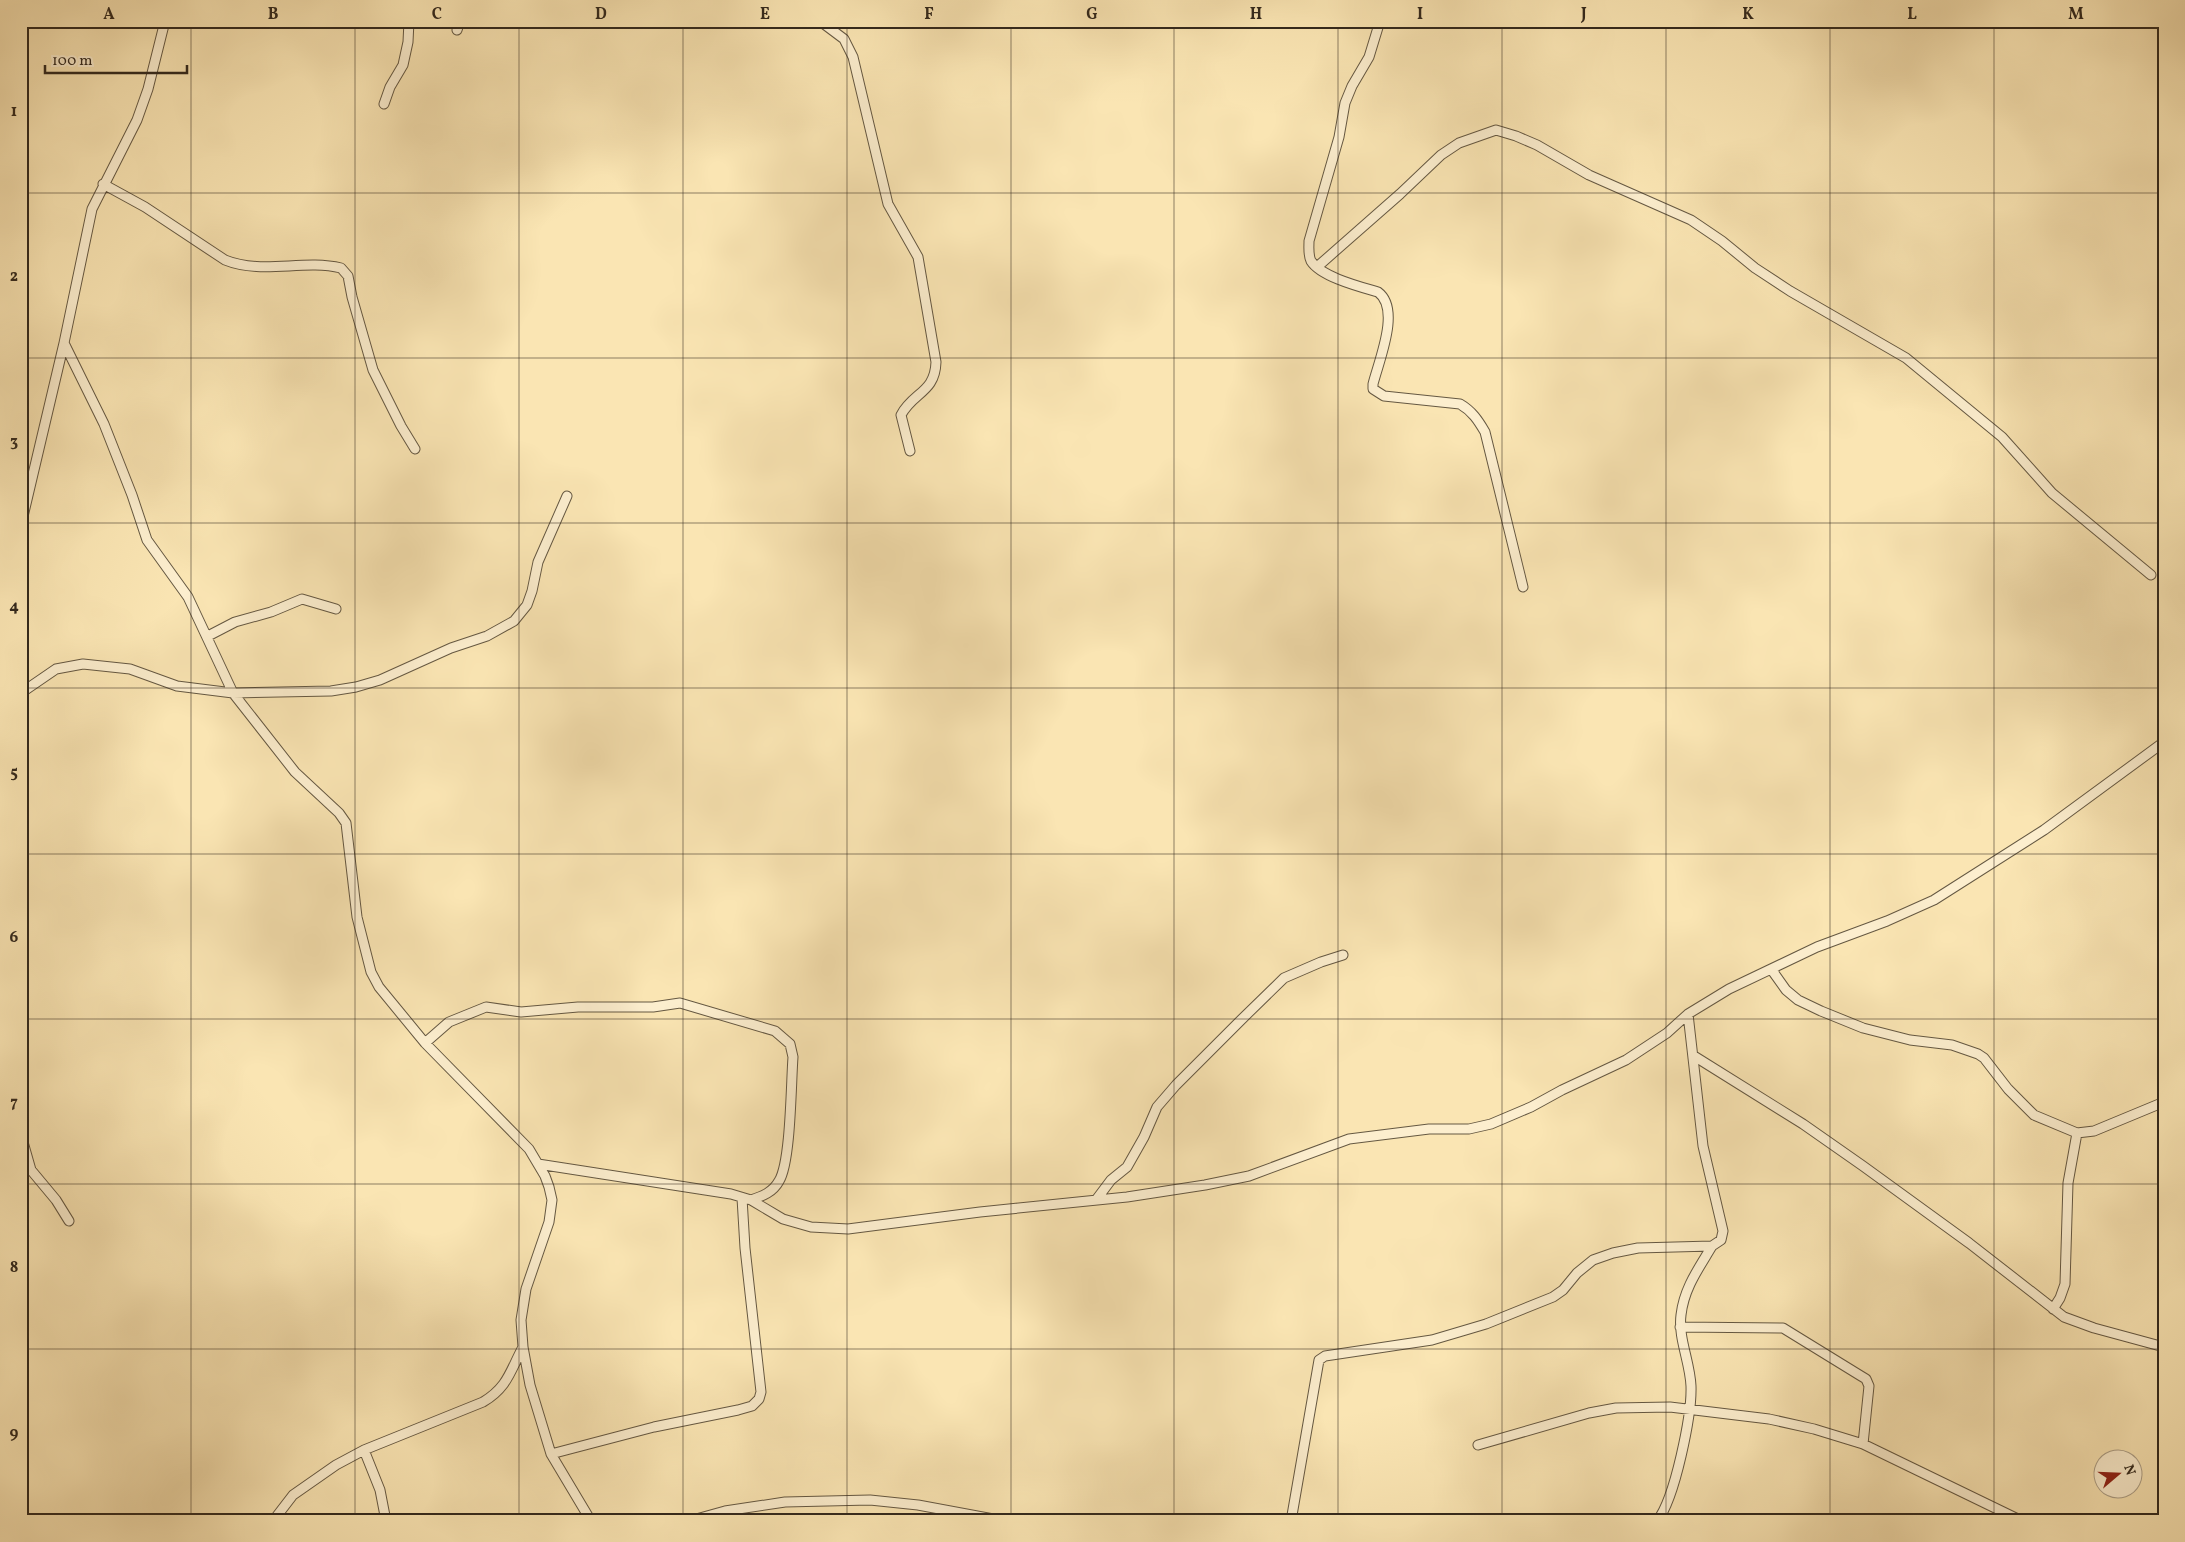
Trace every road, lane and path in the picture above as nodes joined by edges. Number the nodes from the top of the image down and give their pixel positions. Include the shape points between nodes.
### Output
1 (165, 21) edge
2 (820, 21) edge
3 (1380, 21) edge
4 (406, 23) edge
5 (384, 104) dead end
6 (103, 184) junction
7 (1317, 267) junction
8 (64, 343) junction
9 (415, 449) dead end
10 (910, 451) dead end
11 (567, 496) dead end
12 (22, 521) edge
13 (2151, 575) dead end
14 (1523, 587) dead end
15 (336, 609) dead end
16 (208, 636) junction
17 (21, 693) edge
18 (233, 693) junction
19 (2164, 742) edge
20 (1343, 955) dead end
21 (1772, 969) junction
22 (1688, 1014) junction
23 (425, 1043) junction
24 (1694, 1056) junction
25 (2164, 1102) edge
26 (2077, 1133) junction
27 (21, 1135) edge
28 (538, 1164) junction
29 (747, 1199) junction
30 (1096, 1200) junction
31 (68, 1222) dead end
32 (1712, 1246) junction
33 (2053, 1309) junction
34 (1680, 1327) junction
35 (523, 1347) junction
36 (2164, 1347) edge
37 (1690, 1410) junction
38 (1863, 1444) junction
39 (1478, 1445) dead end
40 (364, 1450) junction
41 (550, 1454) junction
42 (1660, 1520) edge
43 (273, 1521) edge
44 (386, 1521) edge
45 (591, 1521) edge
46 (689, 1521) edge
47 (1004, 1521) edge
48 (1290, 1521) edge
49 (2022, 1521) edge

1 - 6 street via 137,120
2 - 10 street via 844,38 853,57 888,204 918,257 936,374 901,415
3 - 7 street via 1368,57 1345,103 1339,137 1309,241 1309,253
4 - 5 street via 403,65
6 - 8 street via 87,228
6 - 9 street via 238,265 341,268 348,276 373,370
7 - 13 street via 1441,155 1459,143 1496,130 1516,136 1589,175 1691,220 1790,291 1906,358 2002,437 2052,493
7 - 14 street via 1385,297 1389,316 1372,389 1375,392 1384,396 1460,404 1478,419 1485,432
8 - 12 street
8 - 16 street via 104,424 147,540 188,597
11 - 18 street via 538,562 527,605 514,621 503,628 356,687
15 - 16 street via 302,599 235,622
16 - 18 street
17 - 18 street via 56,669 83,664 130,669 177,686
18 - 23 street via 301,779 343,817 357,917 371,972 398,1012
19 - 21 street via 2044,830 1934,900 1817,947
20 - 30 street via 1284,978 1241,1020 1157,1107 1127,1167 1111,1180
21 - 22 street via 1712,998
21 - 26 street via 1786,990 1821,1011 1863,1028 1910,1040 1952,1045 1978,1054 2034,1115
22 - 24 street
22 - 30 street via 1667,1033 1626,1060 1491,1124 1469,1129 1429,1129 1348,1139 1249,1176
23 - 28 street via 529,1150
23 - 29 street via 449,1022 486,1007 521,1012 680,1003 775,1031 790,1044 792,1057 786,1152 782,1176 776,1186 771,1191
24 - 32 street via 1703,1146 1723,1231 1721,1240
24 - 33 street via 1803,1124 1969,1243
25 - 26 street via 2094,1131
26 - 33 street via 2068,1183 2065,1284
27 - 31 street via 31,1170 56,1200
28 - 29 street
28 - 35 street via 549,1187 551,1209 526,1290 520,1320
29 - 30 street via 792,1222 811,1227 848,1229
29 - 41 street via 745,1248 761,1392 759,1399 752,1406 738,1410 654,1427
32 - 34 street via 1687,1291
32 - 48 street via 1638,1248 1613,1253 1594,1260 1552,1297 1486,1324 1432,1340 1325,1356 1318,1360
33 - 36 street via 2064,1317 2094,1328
34 - 37 street via 1689,1367
34 - 38 street via 1783,1328 1866,1379 1869,1386
35 - 40 street via 497,1393 483,1402
35 - 41 street via 530,1385
37 - 38 street via 1769,1419
37 - 39 street via 1644,1406 1616,1408
37 - 42 street via 1671,1496
38 - 49 street
40 - 43 street via 292,1495
40 - 44 street via 380,1490
41 - 45 street
46 - 47 street via 725,1511 785,1502 870,1500

